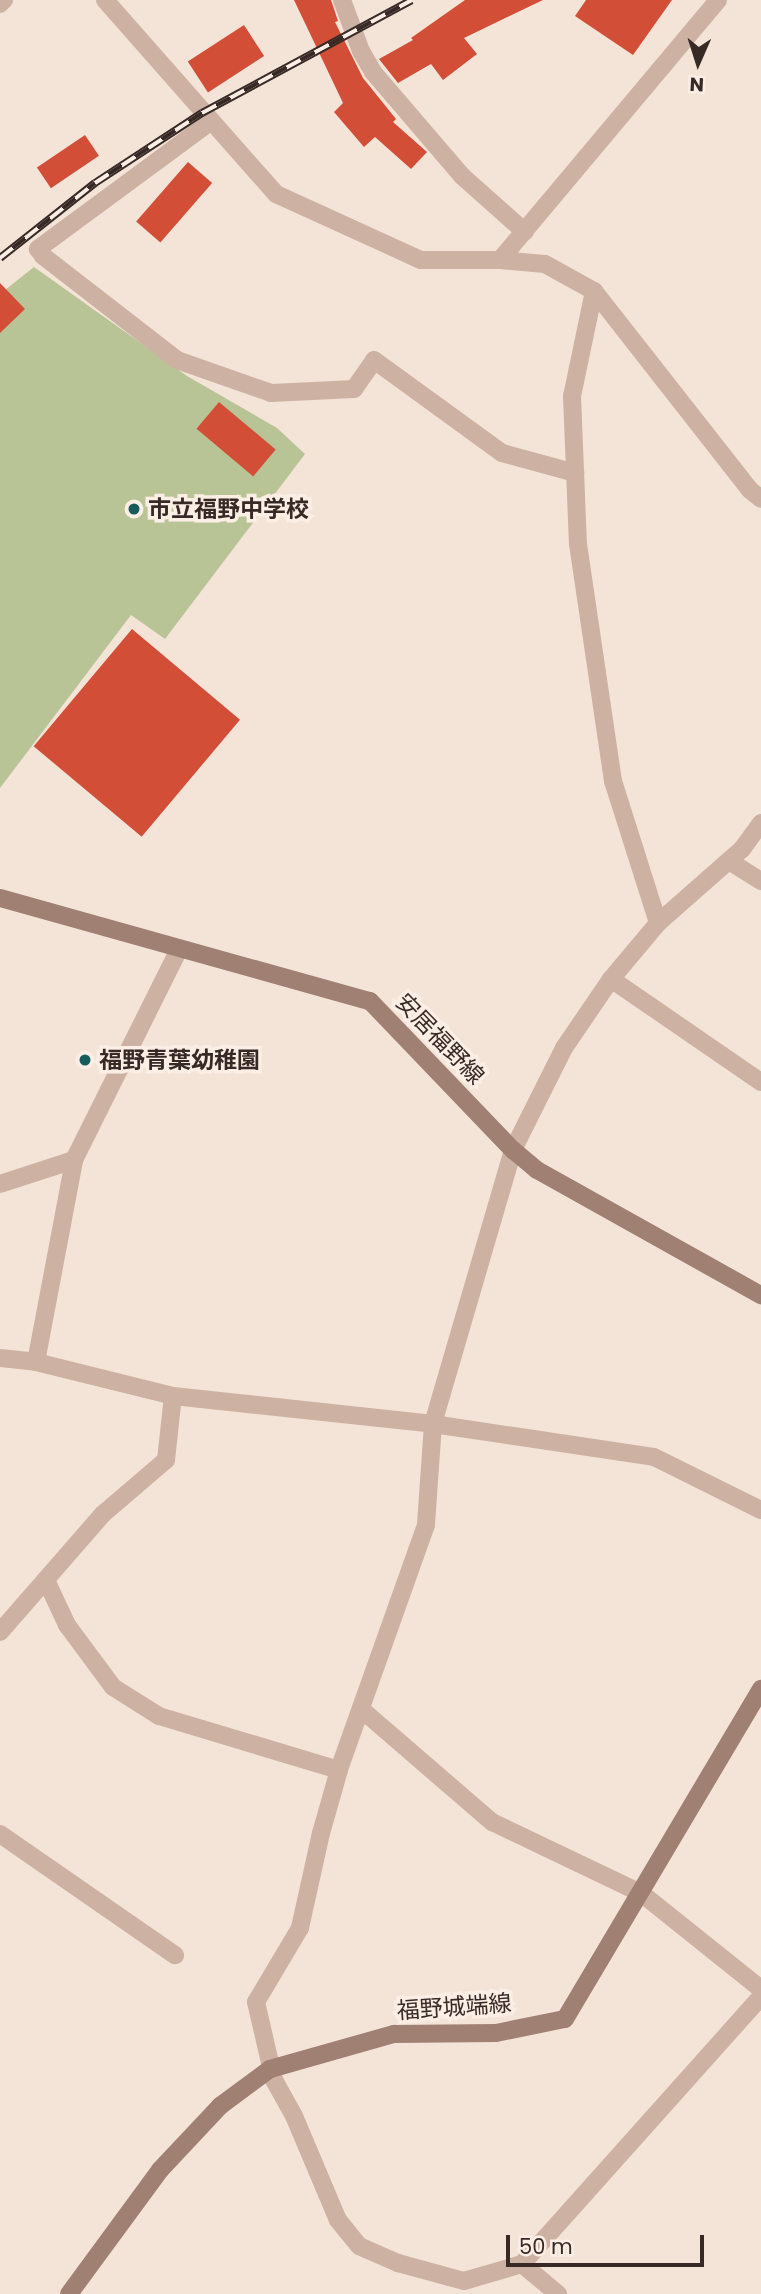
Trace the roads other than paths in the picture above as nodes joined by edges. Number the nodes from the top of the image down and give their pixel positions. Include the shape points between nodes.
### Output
1 (4, 0) edge
2 (104, 0) edge
3 (342, 0) edge
4 (718, 0) edge
5 (0, 4) edge
6 (210, 122) junction
7 (525, 232) junction
8 (500, 260) junction
9 (594, 291) junction
10 (575, 474) junction
11 (761, 499) edge
12 (761, 823) edge
13 (729, 861) junction
14 (761, 881) edge
15 (0, 898) edge
16 (657, 923) junction
17 (179, 949) junction
18 (611, 979) junction
19 (761, 1083) edge
20 (513, 1150) junction
21 (74, 1160) junction
22 (0, 1184) edge
23 (761, 1295) edge
24 (0, 1358) edge
25 (36, 1362) junction
26 (173, 1396) junction
27 (433, 1424) junction
28 (761, 1510) edge
29 (46, 1580) junction
30 (0, 1632) edge
31 (761, 1689) edge
32 (360, 1709) junction
33 (339, 1770) junction
34 (0, 1834) edge
35 (642, 1893) junction
36 (175, 1955) dead end
37 (761, 1989) edge
38 (761, 1997) edge
39 (270, 2069) junction
40 (522, 2264) junction
41 (69, 2294) edge
42 (558, 2294) edge

1 - 5 street
2 - 6 street
3 - 7 street via 360,51 373,72 462,176
4 - 7 street
6 - 8 street via 276,194 421,260
6 - 10 street via 38,249 43,256 177,360 271,393 354,389 374,360 502,453
7 - 8 street
8 - 9 street via 545,264
9 - 10 street via 572,396
9 - 11 street
10 - 16 street via 578,544 613,781
12 - 13 street
13 - 14 street
13 - 16 street
15 - 17 main road, 安居福野線
16 - 18 street
17 - 20 main road, 安居福野線 via 370,1001
17 - 21 street
18 - 19 street
18 - 20 street via 564,1048
20 - 23 main road, 安居福野線 via 537,1170
20 - 27 street
21 - 22 street
21 - 25 street
24 - 25 street
25 - 26 street
26 - 27 street
26 - 29 street via 166,1460 103,1514
27 - 28 street via 654,1457
27 - 32 street via 426,1525
29 - 30 street
29 - 33 street via 67,1625 113,1687 159,1716
31 - 35 main road, 福野城端線
32 - 33 street
32 - 35 street via 492,1822
33 - 39 street via 300,1928 257,2002
34 - 36 street
35 - 37 street
35 - 39 main road, 福野城端線 via 565,2018 496,2033 394,2034
38 - 40 street
39 - 40 street via 338,2220 359,2246 398,2263 464,2281
39 - 41 main road, 福野城端線 via 220,2106 160,2170
40 - 42 street

